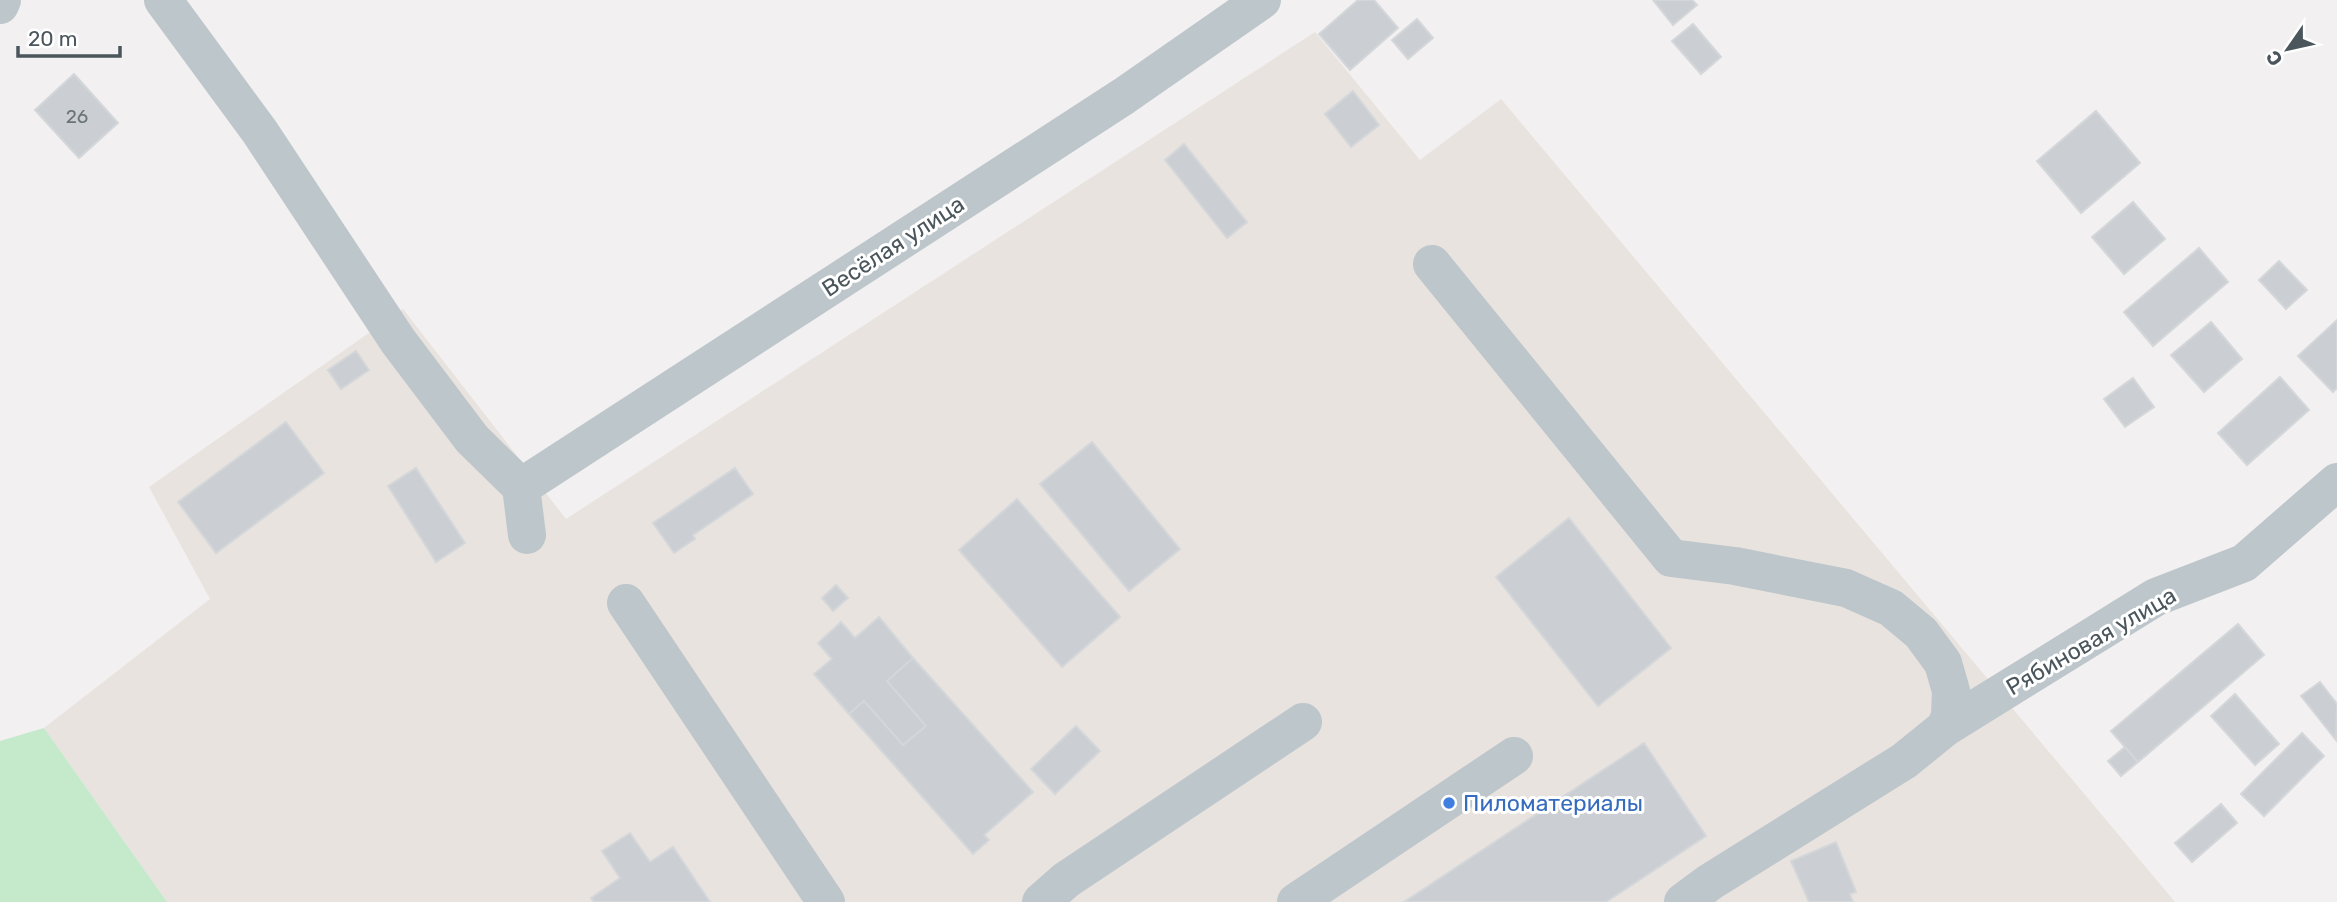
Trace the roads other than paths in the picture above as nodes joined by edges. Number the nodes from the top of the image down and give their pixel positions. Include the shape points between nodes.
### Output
1 (163, 0) edge
2 (1262, 0) edge
3 (1432, 264) dead end
4 (2337, 481) edge
5 (521, 487) junction
6 (527, 535) dead end
7 (626, 604) dead end
8 (1303, 722) dead end
9 (1946, 727) junction
10 (1514, 756) dead end
11 (826, 902) edge
12 (1041, 902) edge
13 (1296, 902) edge
14 (1683, 902) edge

1 - 5 street via 260,132 398,341 472,439
2 - 5 street, Весёлая улица via 1124,96
3 - 9 street via 1671,558 1846,588 1891,608 1922,634 1942,663 1951,691
4 - 9 street, Рябиновая улица via 2244,563 2157,597
5 - 6 street
7 - 11 street
8 - 12 street via 1066,880
9 - 14 street, Рябиновая улица via 1905,761
10 - 13 street

